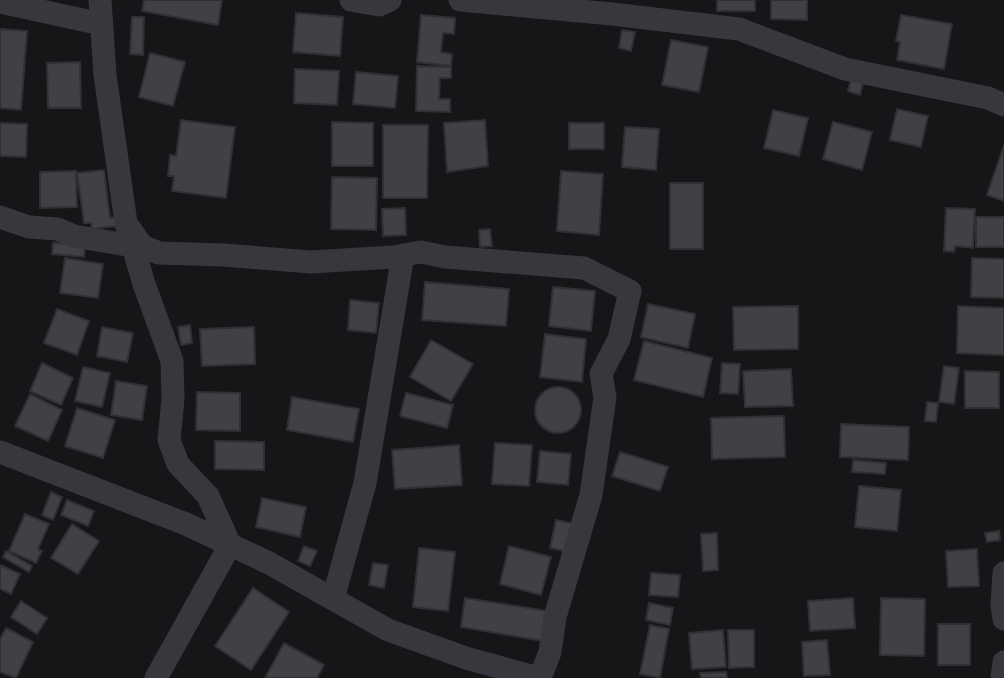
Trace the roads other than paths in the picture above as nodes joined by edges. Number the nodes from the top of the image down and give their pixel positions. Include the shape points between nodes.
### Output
1 (100, 0) edge
2 (351, 0) edge
3 (390, 0) edge
4 (460, 0) edge
5 (0, 2) edge
6 (101, 24) junction
7 (1004, 105) edge
8 (0, 217) edge
9 (126, 223) junction
10 (133, 246) junction
11 (404, 255) junction
12 (0, 452) edge
13 (230, 545) junction
14 (1004, 573) edge
15 (333, 599) junction
16 (1004, 619) edge
17 (1004, 662) edge
18 (156, 678) edge
19 (539, 678) edge
20 (1002, 678) edge

1 - 6 street
2 - 3 street via 379,5
4 - 7 street via 740,29 845,69
5 - 6 street
6 - 9 street
8 - 10 street via 29,227
9 - 10 street
9 - 11 street via 142,246 159,253 311,262
10 - 13 street via 172,361 169,440 178,464 208,496
11 - 15 street via 365,484
11 - 19 street via 421,252 584,268 630,291 619,339 601,373 605,397 590,495 555,617 550,652
12 - 13 street
13 - 15 street
13 - 18 street
14 - 16 street
15 - 19 street via 388,630 466,659
17 - 20 street

